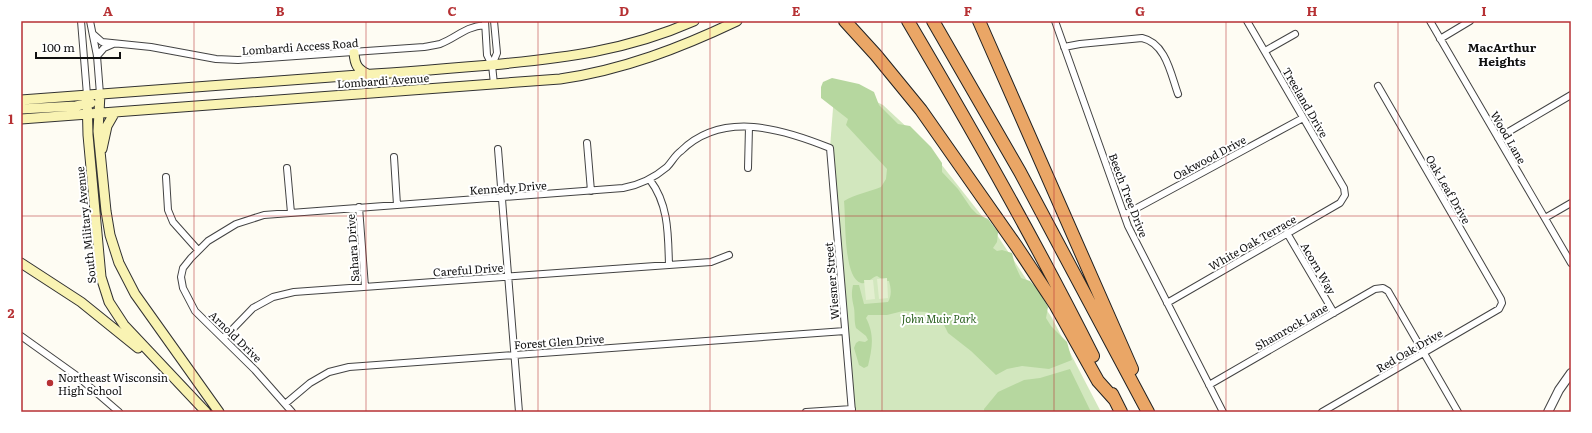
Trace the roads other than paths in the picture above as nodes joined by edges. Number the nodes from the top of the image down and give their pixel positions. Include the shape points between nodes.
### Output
1 (81, 21) edge
2 (90, 21) edge
3 (494, 21) edge
4 (694, 21) edge
5 (737, 21) edge
6 (908, 21) edge
7 (933, 21) edge
8 (980, 21) edge
9 (1055, 21) edge
10 (1247, 21) edge
11 (1430, 21) edge
12 (1470, 21) edge
13 (485, 23) edge
14 (848, 24) edge
15 (93, 34) junction
16 (1295, 34) dead end
17 (1440, 39) junction
18 (113, 44) junction
19 (1064, 47) junction
20 (1265, 51) junction
21 (354, 53) junction
22 (97, 56) junction
23 (355, 64) junction
24 (492, 65) junction
25 (369, 75) junction
26 (343, 77) junction
27 (494, 84) junction
28 (1378, 86) dead end
29 (100, 94) junction
30 (1178, 94) dead end
31 (87, 95) junction
32 (1571, 95) edge
33 (21, 100) edge
34 (87, 109) junction
35 (21, 110) edge
36 (115, 112) junction
37 (98, 113) junction
38 (1304, 118) junction
39 (21, 119) edge
40 (749, 127) junction
41 (1498, 138) junction
42 (587, 143) dead end
43 (830, 148) joint
44 (498, 149) dead end
45 (101, 154) junction
46 (394, 157) dead end
47 (287, 168) dead end
48 (748, 168) dead end
49 (166, 177) dead end
50 (650, 180) junction
51 (591, 191) junction
52 (1345, 195) joint
53 (502, 197) junction
54 (1571, 203) edge
55 (397, 205) junction
56 (359, 208) junction
57 (290, 212) junction
58 (1124, 215) junction
59 (1545, 218) junction
60 (1287, 233) junction
61 (111, 238) junction
62 (97, 239) junction
63 (198, 250) junction
64 (729, 255) dead end
65 (21, 263) edge
66 (1571, 263) edge
67 (669, 265) junction
68 (183, 268) joint
69 (509, 276) junction
70 (365, 287) junction
71 (1502, 301) joint
72 (1167, 303) junction
73 (1334, 313) junction
74 (845, 331) junction
75 (21, 336) edge
76 (224, 338) junction
77 (1423, 353) junction
78 (152, 355) junction
79 (515, 355) junction
80 (1570, 377) edge
81 (1209, 385) junction
82 (1140, 399) junction
83 (1115, 400) junction
84 (285, 404) junction
85 (852, 410) edge
86 (119, 412) edge
87 (206, 412) edge
88 (219, 412) edge
89 (292, 412) edge
90 (520, 412) edge
91 (806, 412) edge
92 (1121, 412) edge
93 (1148, 412) edge
94 (1223, 412) edge
95 (1322, 412) edge
96 (1458, 412) edge
97 (1548, 412) edge

1 - 31 street
2 - 15 street
3 - 24 street via 497,53
4 - 24 main road, Lombardi Avenue via 620,47 569,57
5 - 27 main road, Lombardi Avenue via 671,50 608,70 560,79
6 - 83 highway via 1042,258
7 - 82 highway via 1020,172
8 - 82 highway via 1130,363
9 - 19 street, Beech Tree Drive
10 - 20 street, Treeland Drive
11 - 17 street, Wood Lane
12 - 17 street
13 - 21 street, Lombardi Access Road via 466,29 440,44
13 - 24 street via 487,54
14 - 83 highway via 921,110 1056,306 1098,380
15 - 18 street, Lombardi Access Road via 100,41
15 - 22 street
16 - 20 street
17 - 41 street, Wood Lane
18 - 21 street, Lombardi Access Road via 142,46 224,60
18 - 22 street via 104,48
19 - 30 street via 1142,38 1151,40 1164,56
19 - 58 street, Beech Tree Drive
20 - 38 street, Treeland Drive
21 - 23 main road
22 - 29 street
23 - 25 main road
23 - 26 main road
24 - 25 main road, Lombardi Avenue
24 - 27 street
25 - 26 main road, Lombardi Avenue
26 - 29 main road, Lombardi Avenue
27 - 36 main road, Lombardi Avenue
28 - 71 street, Oak Leaf Drive
29 - 31 main road, Lombardi Avenue
29 - 34 main road
29 - 37 main road, South Military Avenue
31 - 33 main road, Lombardi Avenue
31 - 34 main road, South Military Avenue
32 - 41 street
34 - 35 main road
34 - 37 main road, Lombardi Avenue
34 - 39 main road, Lombardi Avenue
34 - 62 main road, South Military Avenue
36 - 37 main road, Lombardi Avenue
36 - 45 main road via 107,126
37 - 45 main road, South Military Avenue
38 - 52 street, Treeland Drive via 1344,188
38 - 58 street, Oakwood Drive
40 - 43 street, Kennedy Drive via 783,131
40 - 48 street
40 - 50 street, Kennedy Drive via 717,129 698,137
41 - 59 street, Wood Lane
42 - 51 street
43 - 74 street, Wiesner Street
44 - 53 street
45 - 61 main road, South Military Avenue
46 - 55 street
47 - 57 street
49 - 63 street via 168,210 173,222
50 - 51 street, Kennedy Drive via 634,186
50 - 67 street via 663,205 667,223
51 - 53 street, Kennedy Drive
52 - 60 street, White Oak Terrace via 1340,202
53 - 55 street, Kennedy Drive
53 - 69 street
54 - 59 street
55 - 56 street, Kennedy Drive
56 - 57 street, Kennedy Drive
56 - 70 street, Sahara Drive
57 - 63 street, Kennedy Drive via 264,215 236,224
58 - 72 street, Beech Tree Drive
59 - 66 street, Wood Lane
60 - 72 street, White Oak Terrace
60 - 73 street, Acorn Way
61 - 62 street
61 - 88 main road, South Military Avenue via 132,290
62 - 78 main road, South Military Avenue via 102,281 109,302 124,325
63 - 68 street, Kennedy Drive
64 - 67 street, Careful Drive via 711,262
65 - 78 main road via 81,302 141,350
67 - 69 street, Careful Drive
68 - 76 street, Arnold Drive via 183,288 195,311
69 - 70 street, Careful Drive
69 - 79 street
70 - 76 street, Careful Drive via 294,292 273,297 253,308
71 - 77 street, Red Oak Drive via 1499,309
72 - 81 street, Beech Tree Drive
73 - 77 street, Shamrock Lane via 1374,289 1383,288 1388,291
73 - 81 street, Shamrock Lane
74 - 79 street, Forest Glen Drive
74 - 85 street, Wiesner Street
75 - 86 street via 77,376
76 - 84 street, Arnold Drive
77 - 95 street, Red Oak Drive
77 - 96 street
78 - 87 main road, South Military Avenue
79 - 84 street, Forest Glen Drive via 349,367 329,372 310,383
79 - 90 street
80 - 97 street
81 - 94 street, Beech Tree Drive
82 - 93 highway
83 - 92 highway
84 - 89 street, Arnold Drive
85 - 91 street

